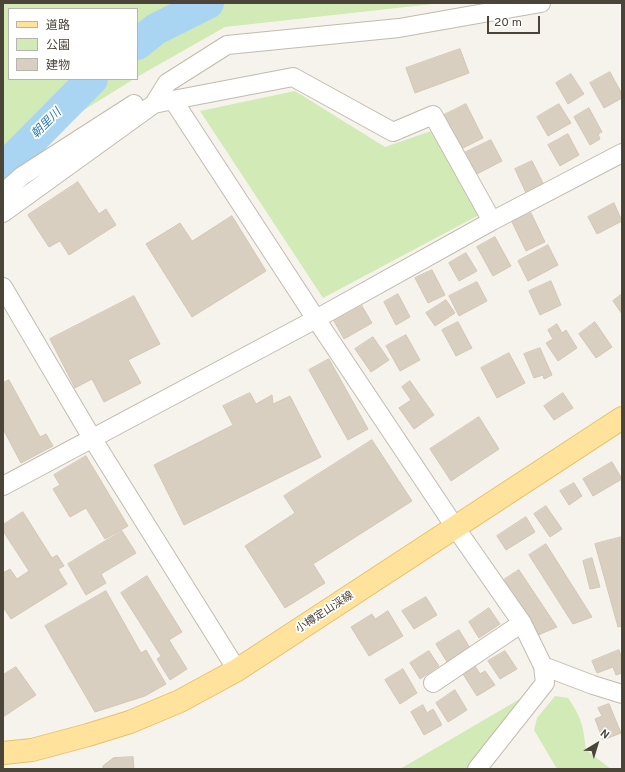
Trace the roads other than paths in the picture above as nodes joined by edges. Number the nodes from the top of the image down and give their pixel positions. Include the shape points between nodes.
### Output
1 (541, 3) edge
2 (167, 83) junction
3 (173, 100) junction
4 (154, 104) junction
5 (622, 153) edge
6 (3, 193) edge
7 (3, 213) edge
8 (492, 221) junction
9 (3, 287) edge
10 (316, 320) junction
11 (622, 418) edge
12 (92, 438) junction
13 (3, 486) edge
14 (455, 527) junction
15 (522, 623) junction
16 (543, 666) junction
17 (237, 670) junction
18 (433, 683) dead end
19 (622, 694) edge
20 (3, 753) edge
21 (477, 769) edge

1 - 2 street via 399,28 227,45
2 - 4 street
2 - 6 street via 22,176
3 - 4 street
3 - 8 street via 293,77 393,132 433,115
3 - 10 street
4 - 7 street
5 - 8 street
8 - 10 street
9 - 12 street
10 - 12 street
10 - 14 street
11 - 14 main road, 小樽定山渓線
12 - 13 street
12 - 17 street
14 - 15 street
14 - 17 main road, 小樽定山渓線
15 - 16 street
15 - 18 street
16 - 19 street via 593,686
16 - 21 street via 545,683
17 - 20 main road, 小樽定山渓線 via 180,701 130,722 32,750

